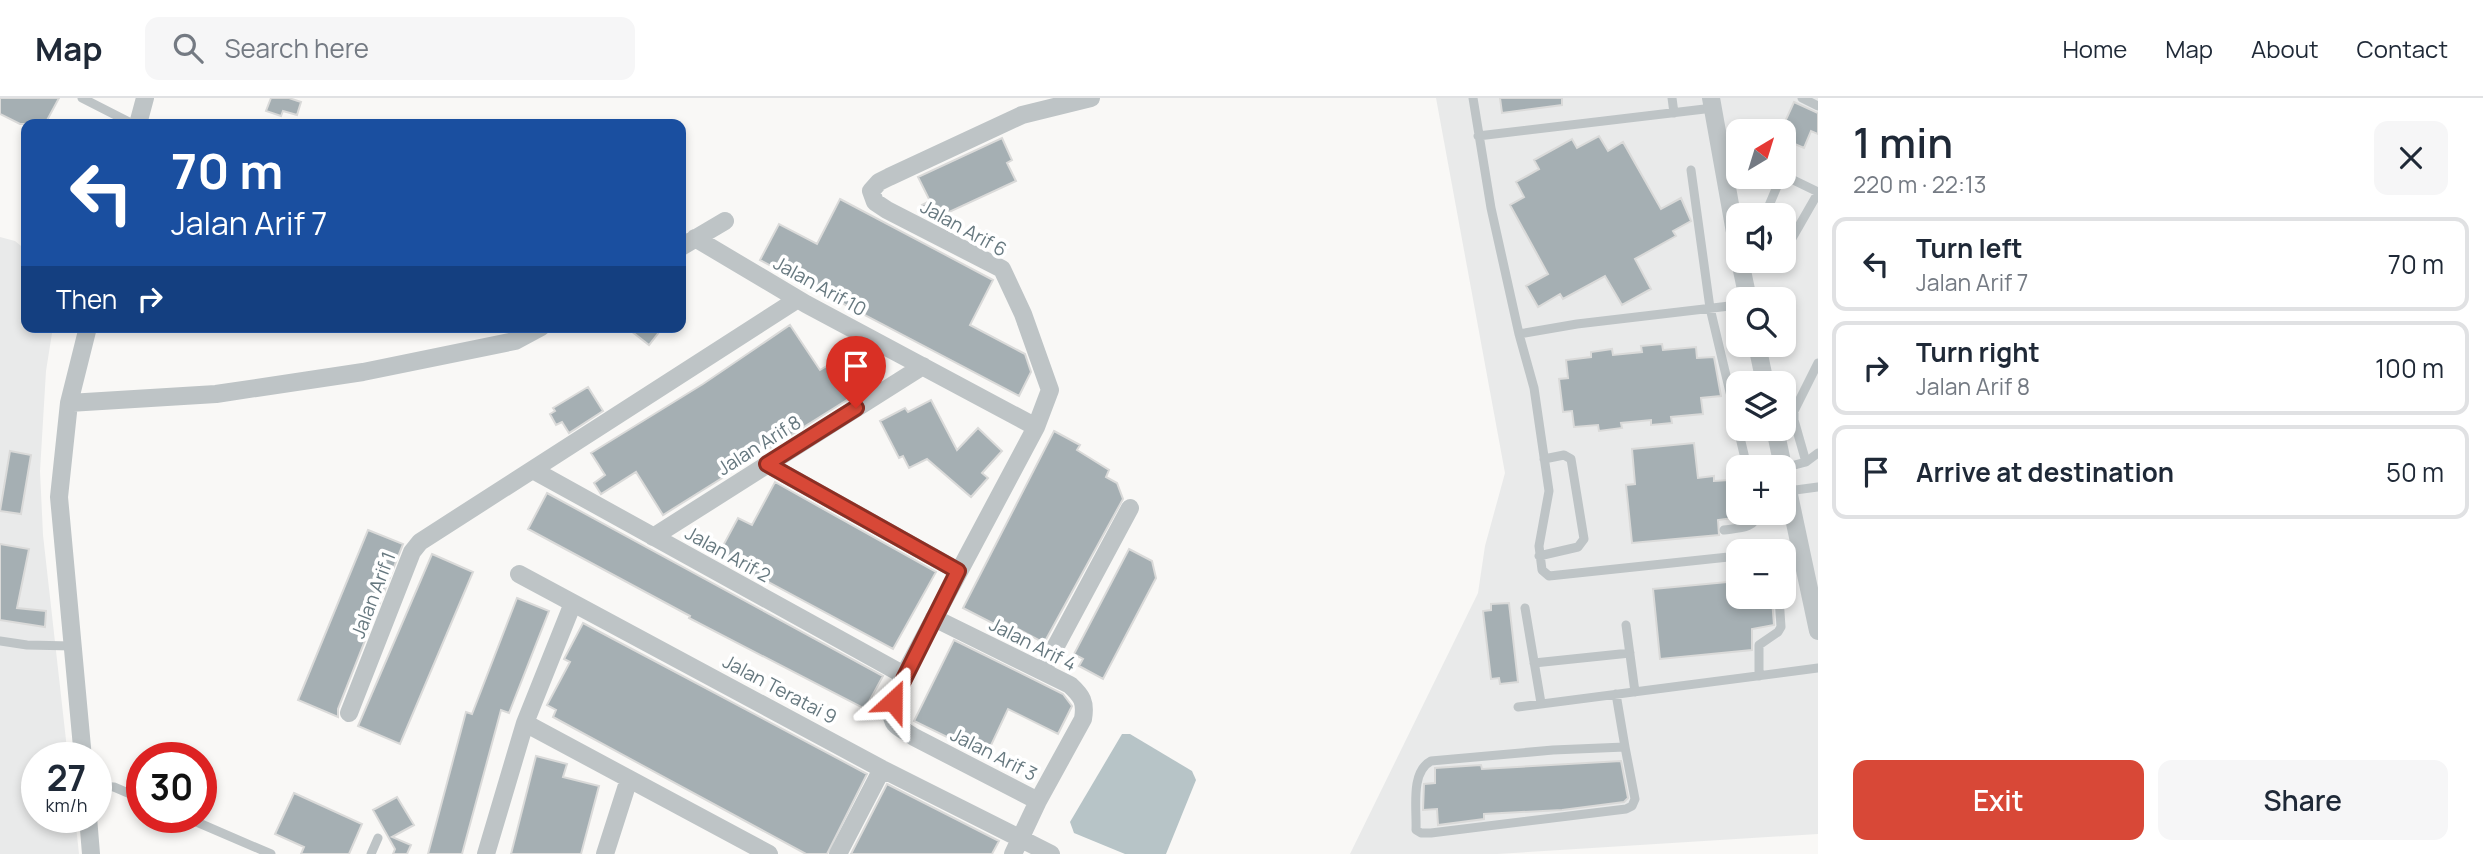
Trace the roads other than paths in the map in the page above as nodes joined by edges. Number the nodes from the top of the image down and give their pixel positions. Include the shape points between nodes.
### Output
1 (82, 98) edge
2 (145, 98) edge
3 (1091, 98) edge
4 (1473, 98) edge
5 (1672, 98) edge
6 (1802, 98) edge
7 (1712, 103) edge
8 (1818, 106) edge
9 (1674, 113) junction
10 (126, 119) edge
11 (138, 119) edge
12 (1478, 136) junction
13 (1726, 152) edge
14 (1691, 170) dead end
15 (1796, 182) edge
16 (1818, 192) edge
17 (725, 221) dead end
18 (1796, 231) edge
19 (688, 243) edge
20 (798, 299) junction
21 (1726, 306) edge
22 (1710, 308) junction
23 (86, 333) edge
24 (530, 333) edge
25 (1519, 334) junction
26 (1818, 363) edge
27 (923, 366) junction
28 (1726, 376) edge
29 (69, 403) junction
30 (1036, 427) junction
31 (1818, 453) edge
32 (1544, 459) junction
33 (1806, 462) junction
34 (767, 464) junction
35 (1796, 465) edge
36 (533, 470) junction
37 (1818, 487) edge
38 (1796, 490) edge
39 (1130, 508) dead end
40 (1752, 525) edge
41 (1724, 530) dead end
42 (653, 537) junction
43 (1539, 556) junction
44 (1726, 557) edge
45 (1796, 562) edge
46 (958, 571) junction
47 (519, 574) dead end
48 (573, 603) junction
49 (1525, 608) dead end
50 (1780, 609) edge
51 (934, 618) junction
52 (1817, 624) edge
53 (1626, 625) dead end
54 (0, 641) edge
55 (72, 646) junction
56 (1630, 653) junction
57 (1534, 663) junction
58 (1818, 668) edge
59 (1043, 670) junction
60 (904, 675) junction
61 (1759, 676) junction
62 (1635, 692) junction
63 (1616, 694) junction
64 (1541, 703) junction
65 (1518, 707) dead end
66 (349, 713) dead end
67 (525, 723) junction
68 (81, 742) edge
69 (1626, 747) junction
70 (882, 769) junction
71 (629, 779) junction
72 (1038, 801) junction
73 (89, 833) edge
74 (217, 833) edge
75 (378, 838) dead end
76 (1017, 847) edge
77 (254, 851) edge
78 (91, 854) edge
79 (271, 854) edge
80 (371, 854) edge
81 (486, 854) edge
82 (605, 854) edge
83 (769, 854) edge
84 (838, 854) edge
85 (1052, 854) edge

1 - 10 lane
2 - 11 street
3 - 30 street, Jalan Arif 6 via 1021,115 879,182 871,191 875,202 887,210 1002,269 1050,390
4 - 12 lane
5 - 9 lane
6 - 8 lane
7 - 9 lane
7 - 13 street
9 - 12 lane
12 - 25 lane
14 - 22 lane
15 - 16 lane
16 - 18 lane
17 - 19 street
19 - 20 street, Jalan Arif 10
20 - 27 street, Jalan Arif 10
20 - 36 street, Jalan Arif 1
21 - 22 lane
22 - 25 lane
22 - 28 lane
23 - 29 street
24 - 29 street via 515,341 363,372 216,394
25 - 32 lane via 1534,388
26 - 33 lane via 1794,411
27 - 30 street, Jalan Arif 10
27 - 34 street, Jalan Arif 8
29 - 55 street via 59,497
30 - 46 street, Jalan Arif 6
31 - 33 lane
32 - 43 lane via 1549,491
32 - 43 lane via 1564,455 1571,459 1584,540 1578,547
33 - 35 lane
34 - 42 street, Jalan Arif 8
34 - 46 street
36 - 42 street, Jalan Arif 2
36 - 66 street, Jalan Arif 1 via 420,542 412,552
37 - 38 lane
39 - 59 street
40 - 41 lane
42 - 60 street, Jalan Arif 2
43 - 44 lane via 1542,570 1549,576
45 - 52 street
46 - 51 street, Jalan Arif 3
47 - 48 street, Jalan Teratai 9
48 - 67 street
48 - 70 street, Jalan Teratai 9
49 - 57 lane
50 - 61 lane via 1781,627 1759,645
51 - 59 street, Jalan Arif 4
51 - 60 street, Jalan Arif 3
53 - 56 lane
54 - 55 lane
55 - 68 street
56 - 57 lane
56 - 62 lane
57 - 64 lane
58 - 61 lane
59 - 72 street, Jalan Arif 4 via 1070,685 1086,705 1083,719
60 - 72 street, Jalan Arif 3 via 893,701 895,724
61 - 62 lane
62 - 63 lane
63 - 64 lane
63 - 69 lane
64 - 65 lane
67 - 71 street
67 - 81 street
69 - 69 lane via 1635,799 1626,809 1431,833 1416,830 1418,776 1431,761
70 - 76 street, Jalan Teratai 9
70 - 84 street
71 - 82 street
71 - 83 street
72 - 76 street, Jalan Arif 4
73 - 78 street
74 - 77 lane
75 - 80 lane
76 - 85 street, Jalan Teratai 9
77 - 79 lane

